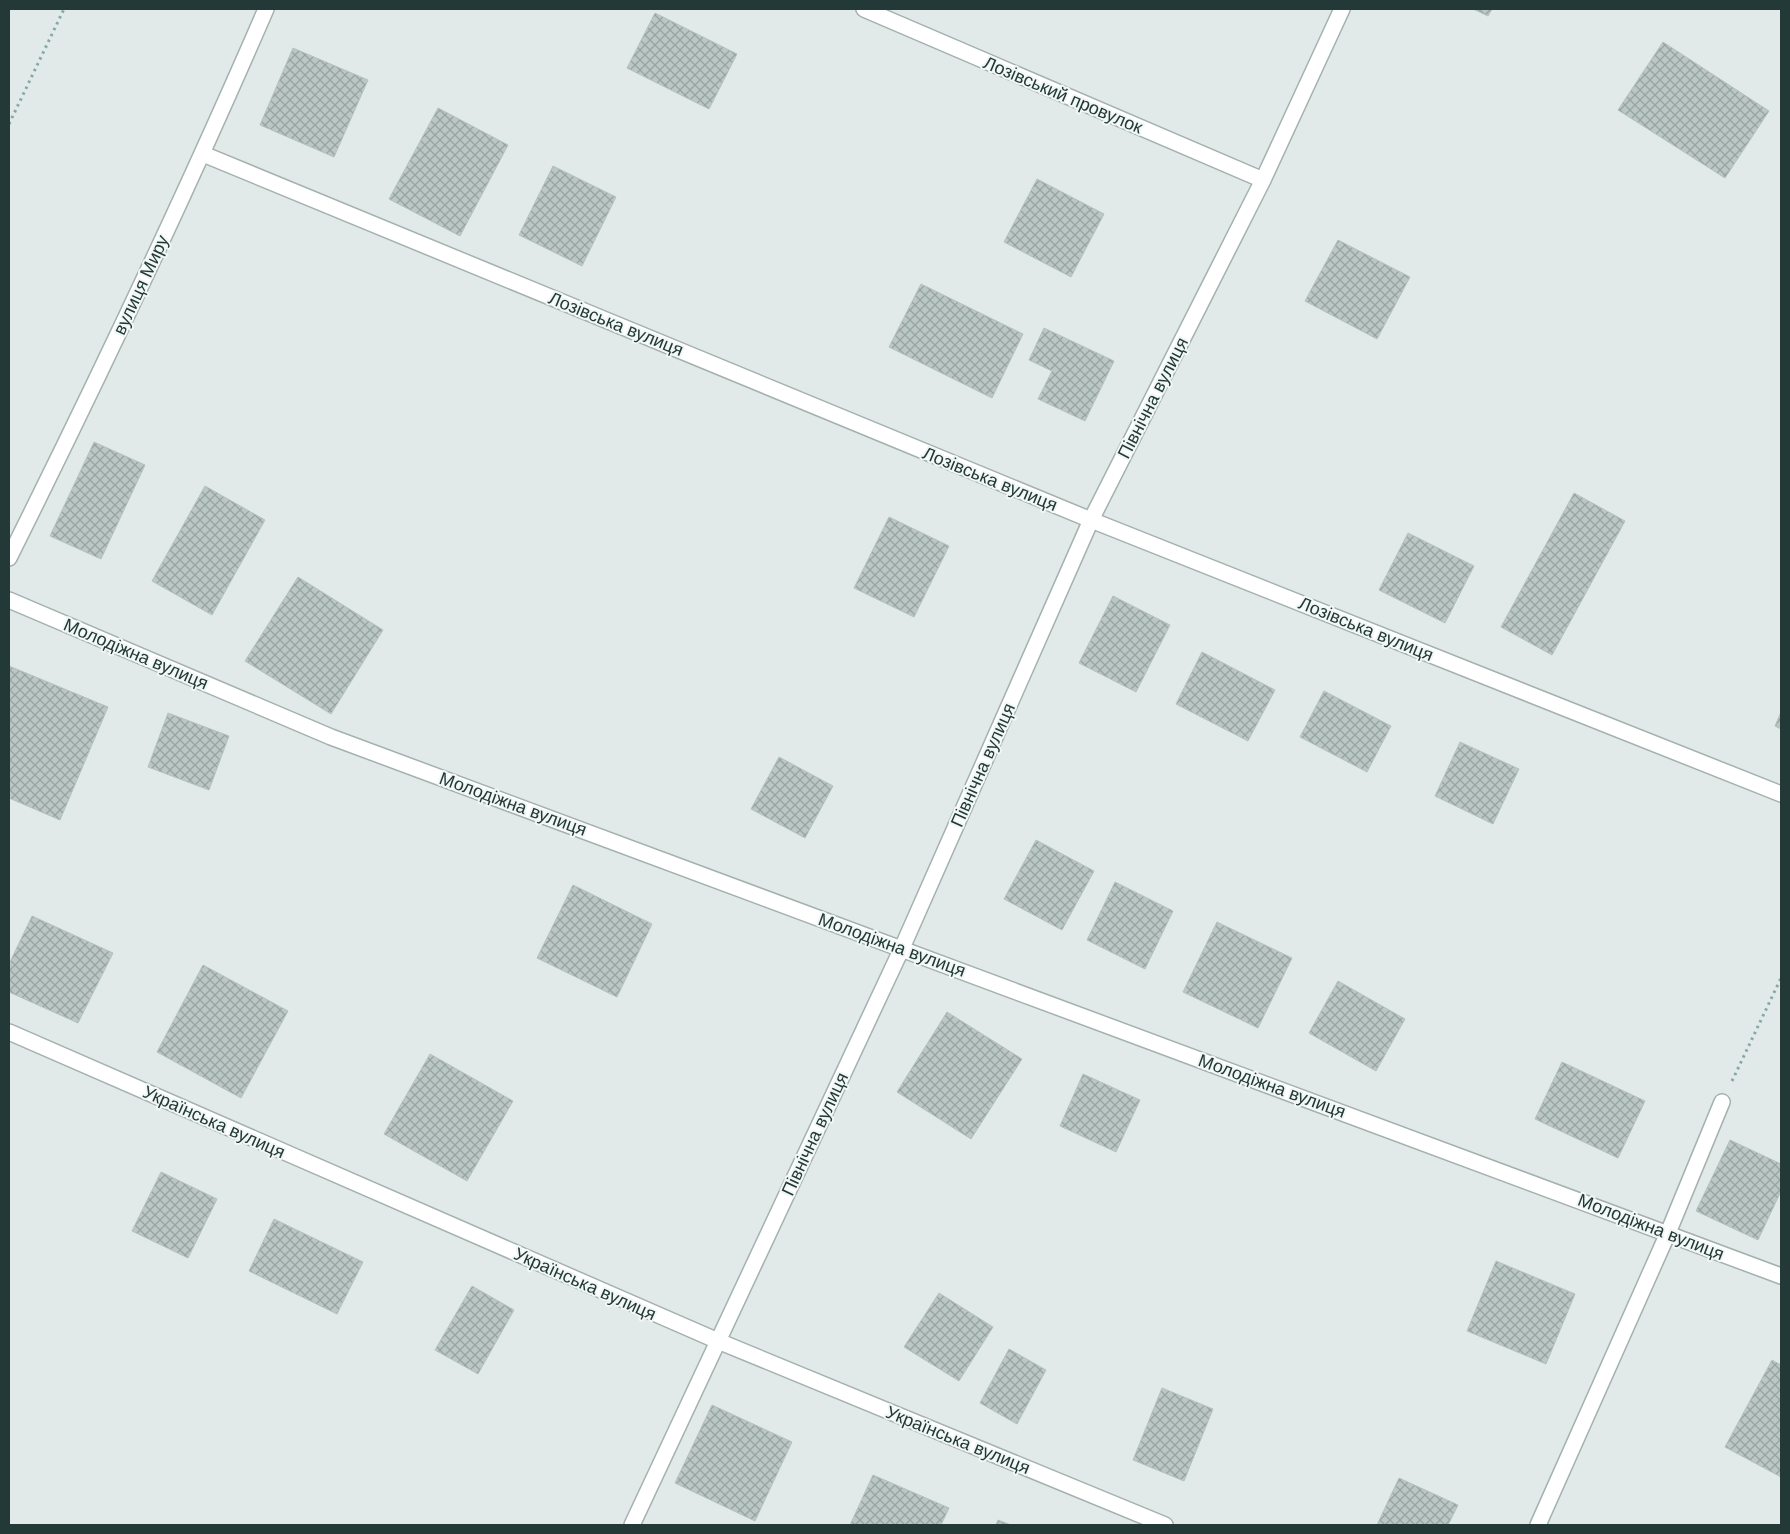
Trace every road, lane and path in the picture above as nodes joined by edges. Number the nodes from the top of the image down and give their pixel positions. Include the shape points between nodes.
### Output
1 (64, 9) edge
2 (266, 9) edge
3 (864, 9) edge
4 (1342, 9) edge
5 (9, 124) edge
6 (203, 154) junction
7 (1263, 180) junction
8 (1091, 520) junction
9 (9, 558) edge
10 (9, 600) edge
11 (1781, 794) edge
12 (902, 948) junction
13 (1781, 978) edge
14 (9, 1032) edge
15 (1722, 1102) joint
16 (1668, 1233) junction
17 (1781, 1276) edge
18 (718, 1341) junction
19 (632, 1525) edge
20 (1165, 1525) edge
21 (1538, 1525) edge

1 - 5 path
2 - 6 street, вулиця Миру
3 - 7 street, Лозівський провулок
4 - 7 street, Північна вулиця
6 - 8 street, Лозівська вулиця
6 - 9 street, вулиця Миру
7 - 8 street, Північна вулиця
8 - 11 street, Лозівська вулиця
8 - 12 street, Північна вулиця
10 - 12 street, Молодіжна вулиця via 331,736
12 - 16 street, Молодіжна вулиця
12 - 18 street, Північна вулиця
13 - 15 path
14 - 18 street, Українська вулиця
15 - 16 street
16 - 17 street, Молодіжна вулиця
16 - 21 street
18 - 19 street, Північна вулиця
18 - 20 street, Українська вулиця

